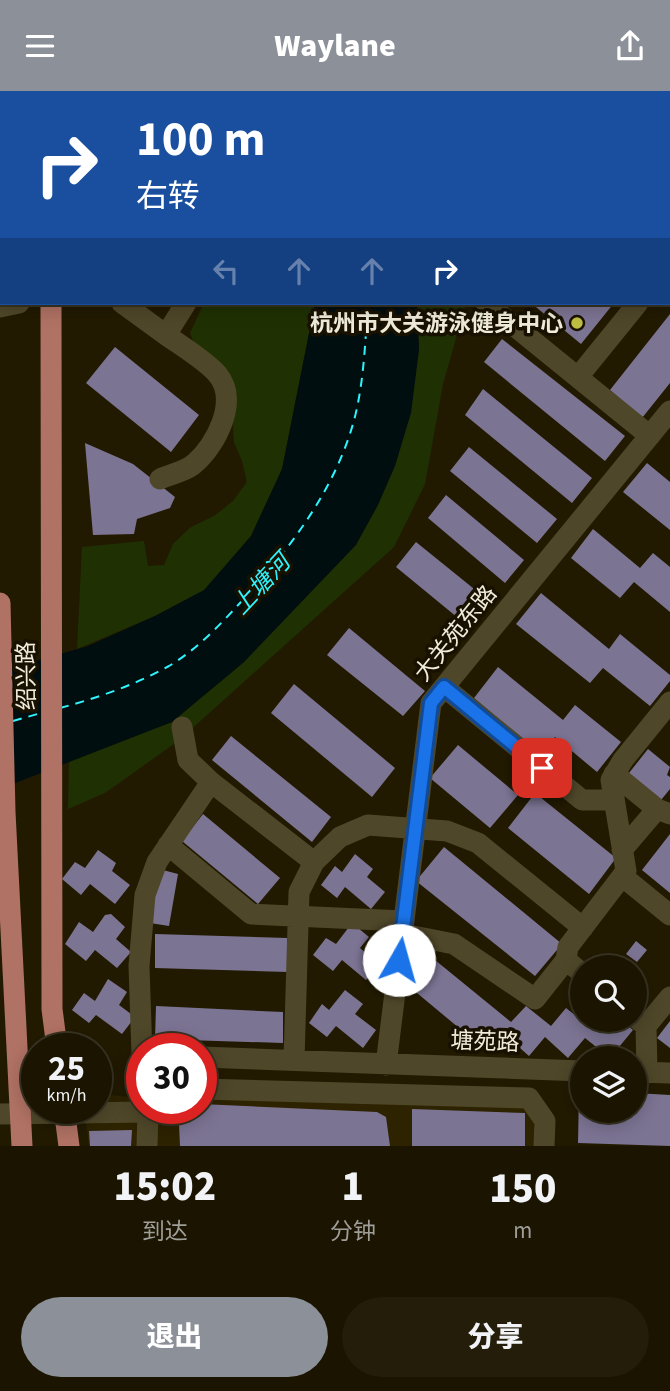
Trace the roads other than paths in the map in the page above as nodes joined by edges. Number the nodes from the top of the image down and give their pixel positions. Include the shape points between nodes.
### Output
1 (51, 305) edge
2 (125, 305) edge
3 (185, 305) edge
4 (488, 305) edge
5 (636, 305) edge
6 (166, 335) junction
7 (578, 377) junction
8 (670, 411) edge
9 (650, 436) junction
10 (160, 479) dead end
11 (0, 603) edge
12 (2, 663) edge
13 (444, 687) junction
14 (670, 702) edge
15 (182, 727) dead end
16 (614, 774) junction
17 (211, 782) junction
18 (614, 800) junction
19 (664, 812) edge
20 (416, 829) junction
21 (168, 845) junction
22 (622, 850) junction
23 (314, 862) junction
24 (622, 876) junction
25 (299, 915) junction
26 (670, 915) edge
27 (583, 927) junction
28 (403, 928) junction
29 (566, 960) junction
30 (570, 963) edge
31 (670, 997) edge
32 (647, 1016) edge
33 (55, 1033) edge
34 (141, 1033) edge
35 (217, 1058) edge
36 (294, 1060) junction
37 (386, 1065) junction
38 (570, 1071) edge
39 (647, 1073) edge
40 (670, 1073) edge
41 (217, 1089) edge
42 (10, 1114) edge
43 (66, 1124) edge
44 (149, 1124) edge
45 (22, 1146) edge
46 (69, 1146) edge
47 (147, 1146) edge
48 (544, 1146) edge

1 - 33 main road, 绍兴路
2 - 6 street
3 - 6 street
4 - 7 street
5 - 7 street
6 - 10 street via 219,376 225,409 213,443 194,465
7 - 9 street
8 - 9 street, 大关苑东路
9 - 13 street, 大关苑东路
11 - 12 main road, 绍兴路
12 - 42 main road, 绍兴路
13 - 18 street via 582,800
13 - 20 street, 大关苑东路 via 431,703
14 - 16 street
15 - 17 street via 188,760
16 - 18 street
16 - 19 street
17 - 21 street
17 - 23 street
18 - 22 street
19 - 22 street
20 - 23 street via 368,825 340,837
20 - 27 street via 447,831 478,843
20 - 28 street, 大关苑东路
21 - 25 street via 251,914
21 - 34 street via 145,894 139,966
22 - 24 street via 626,871
23 - 25 street via 299,892
24 - 26 street
24 - 27 street
25 - 28 street
25 - 36 street
27 - 29 street via 568,947
28 - 29 street via 454,944 535,999
28 - 37 street, 大关苑东路
29 - 30 street
31 - 32 street
35 - 36 street, 塘苑路
36 - 37 street, 塘苑路
37 - 38 street, 塘苑路
39 - 40 street
41 - 48 street via 528,1098 545,1121
42 - 45 main road, 绍兴路
43 - 46 main road
44 - 47 street

